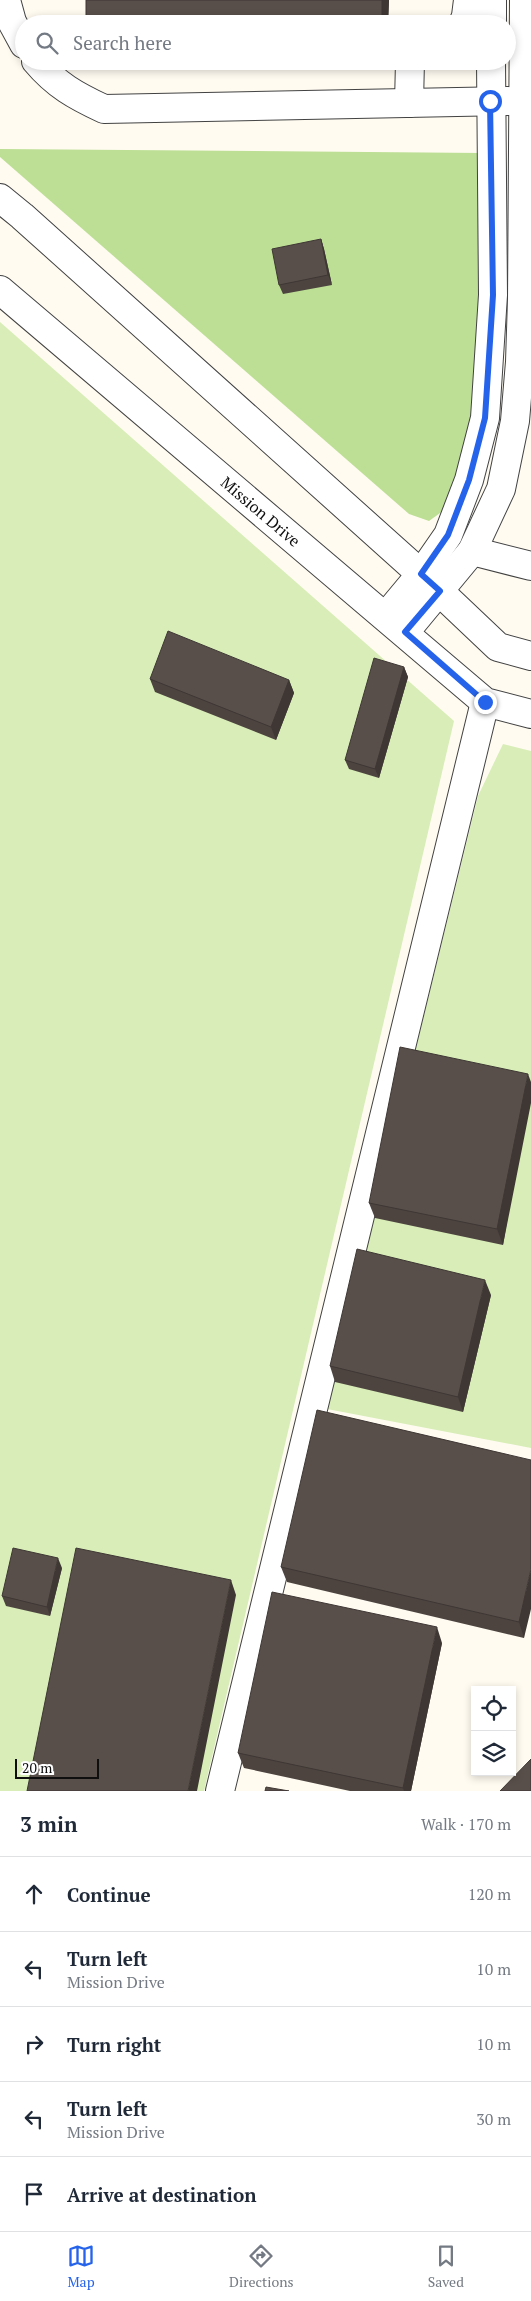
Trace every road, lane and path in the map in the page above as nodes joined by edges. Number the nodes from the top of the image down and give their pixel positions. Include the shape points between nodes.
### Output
1 (6, 0) edge
2 (468, 0) edge
3 (492, 0) edge
4 (524, 0) edge
5 (466, 15) edge
6 (492, 15) edge
7 (15, 28) edge
8 (44, 70) edge
9 (410, 70) edge
10 (491, 70) edge
11 (523, 100) junction
12 (490, 101) junction
13 (409, 103) junction
14 (527, 173) edge
15 (0, 198) edge
16 (0, 290) edge
17 (493, 295) junction
18 (522, 299) junction
19 (472, 551) junction
20 (531, 566) edge
21 (431, 583) junction
22 (395, 624) junction
23 (531, 656) edge
24 (485, 702) junction
25 (531, 714) edge
26 (220, 1791) edge

1 - 7 street
2 - 5 street
3 - 6 street
4 - 11 street
8 - 13 street via 74,95 104,109
9 - 13 street
10 - 12 street
11 - 12 street
11 - 14 street
12 - 13 street
12 - 17 street
14 - 18 street
15 - 21 street
16 - 22 street, Mission Drive
17 - 18 street
17 - 21 street via 483,427 469,480
18 - 19 street via 515,421 500,489
19 - 20 street
19 - 21 street
21 - 22 street
21 - 23 street via 498,647
22 - 24 street, Mission Drive
24 - 25 street, Mission Drive
24 - 26 street

